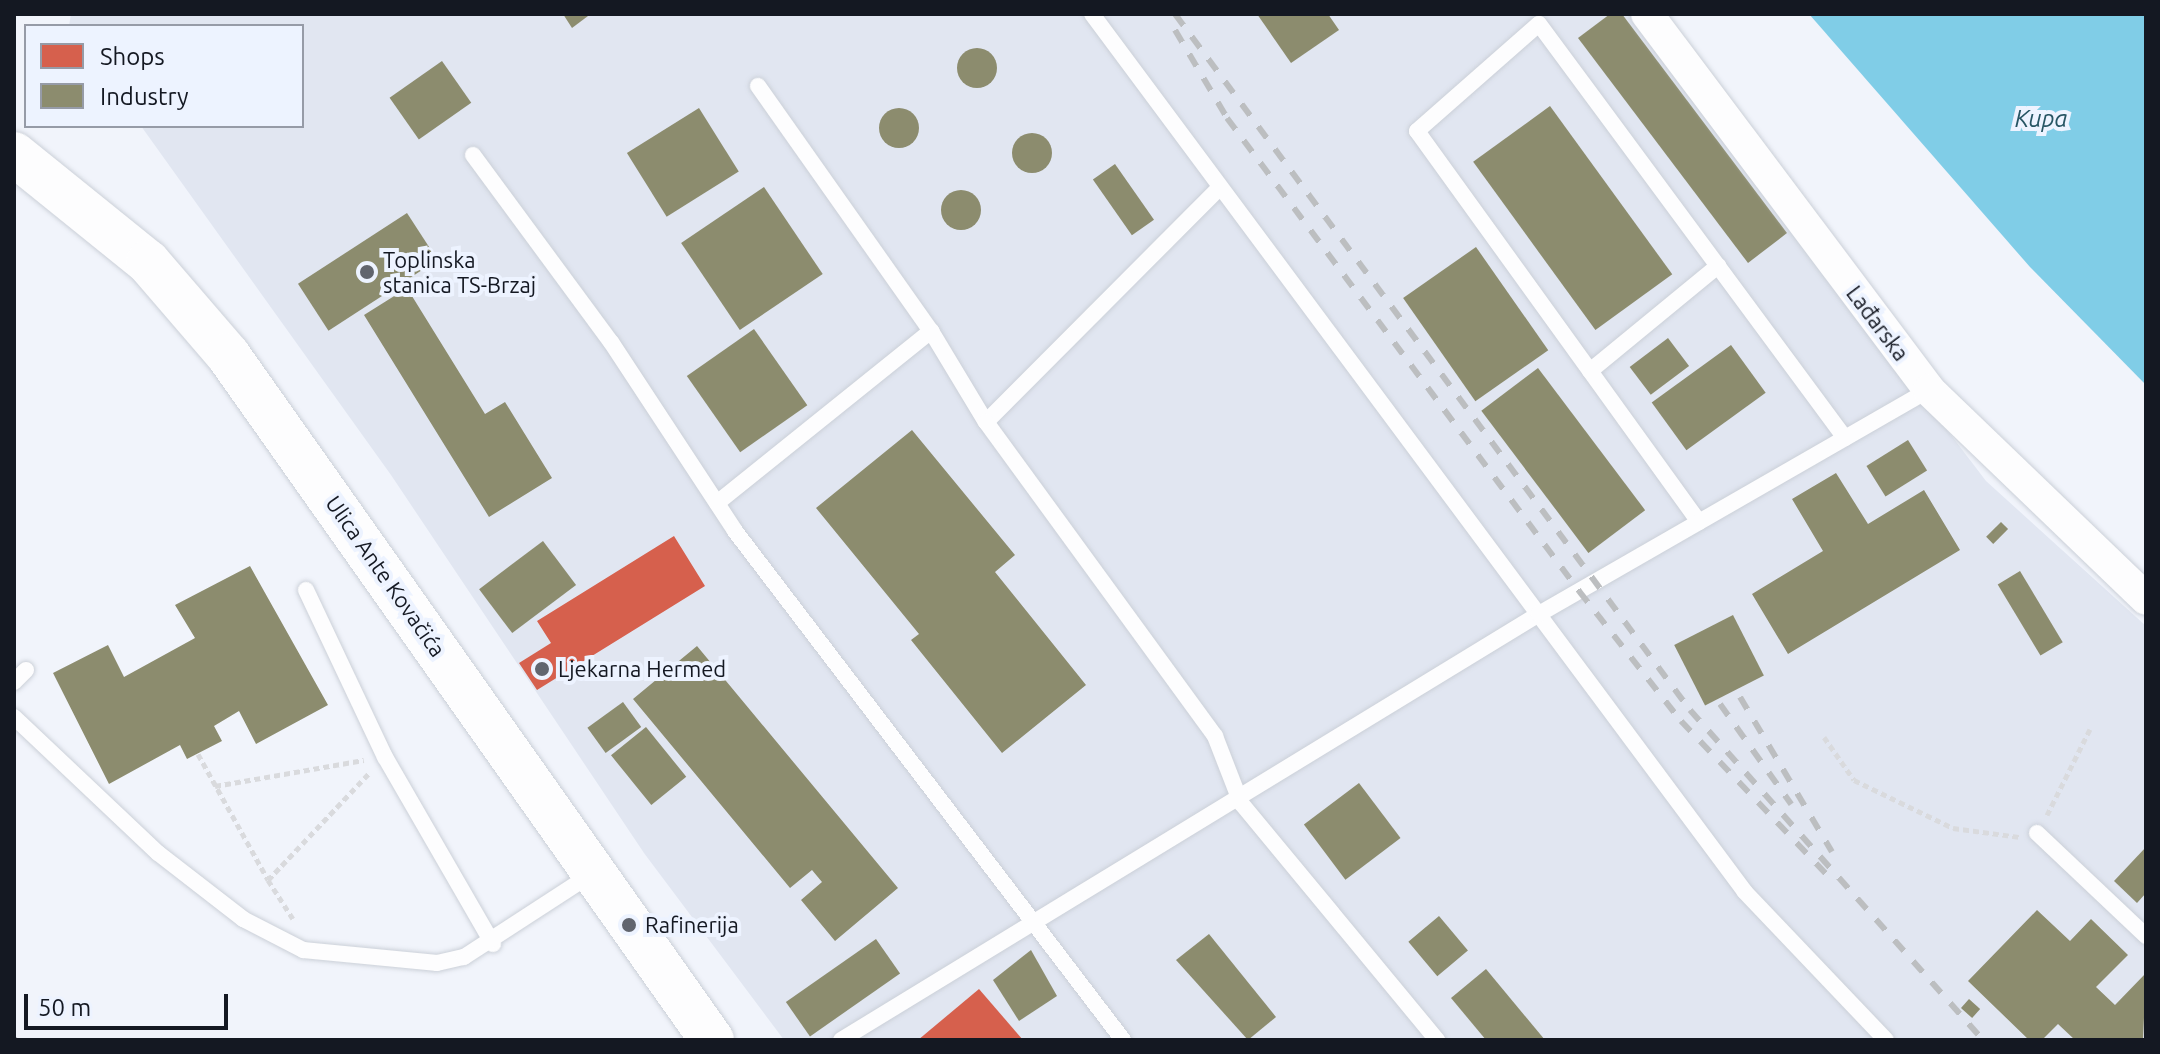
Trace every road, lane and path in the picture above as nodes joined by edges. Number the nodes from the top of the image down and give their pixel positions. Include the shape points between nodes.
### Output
1 (1092, 14) edge
2 (1647, 14) edge
3 (758, 86) dead end
4 (14, 154) edge
5 (473, 155) dead end
6 (1219, 188) junction
7 (1718, 266) junction
8 (931, 331) junction
9 (1590, 371) junction
10 (1929, 390) junction
11 (986, 422) junction
12 (1845, 438) junction
13 (717, 503) junction
14 (1699, 522) junction
15 (306, 590) dead end
16 (2146, 599) edge
17 (1539, 614) junction
18 (26, 670) dead end
19 (14, 682) edge
20 (14, 717) edge
21 (2090, 729) dead end
22 (1824, 737) dead end
23 (198, 754) dead end
24 (385, 757) junction
25 (215, 786) junction
26 (1241, 803) junction
27 (2037, 833) junction
28 (594, 873) junction
29 (1029, 926) junction
30 (2146, 936) edge
31 (493, 944) junction
32 (712, 1040) edge
33 (841, 1040) edge
34 (1123, 1040) edge
35 (1437, 1040) edge
36 (1886, 1040) edge

1 - 6 lane
2 - 10 street, Lađarska
3 - 8 lane
4 - 28 main road, Ulica Ante Kovačića via 148,262 228,355
5 - 13 lane
6 - 11 lane
6 - 17 lane
7 - 9 lane
7 - 9 lane via 1539,24 1417,131
7 - 12 lane
8 - 11 lane
8 - 13 lane
9 - 14 lane
10 - 12 lane
10 - 16 street, Lađarska
11 - 26 lane via 1215,736
12 - 14 lane
13 - 29 lane
14 - 17 lane
15 - 24 lane
17 - 26 lane
17 - 36 lane via 1745,892
18 - 19 lane
20 - 31 lane via 158,853 243,919 303,950 437,963
21 - 27 path
22 - 27 path via 1854,780 1953,828 2010,839
23 - 25 path
24 - 25 path
24 - 25 path via 268,880
24 - 31 lane
26 - 29 lane
26 - 35 lane
27 - 30 lane
28 - 31 lane
28 - 32 main road, Ulica Ante Kovačića
29 - 33 lane
29 - 34 lane

